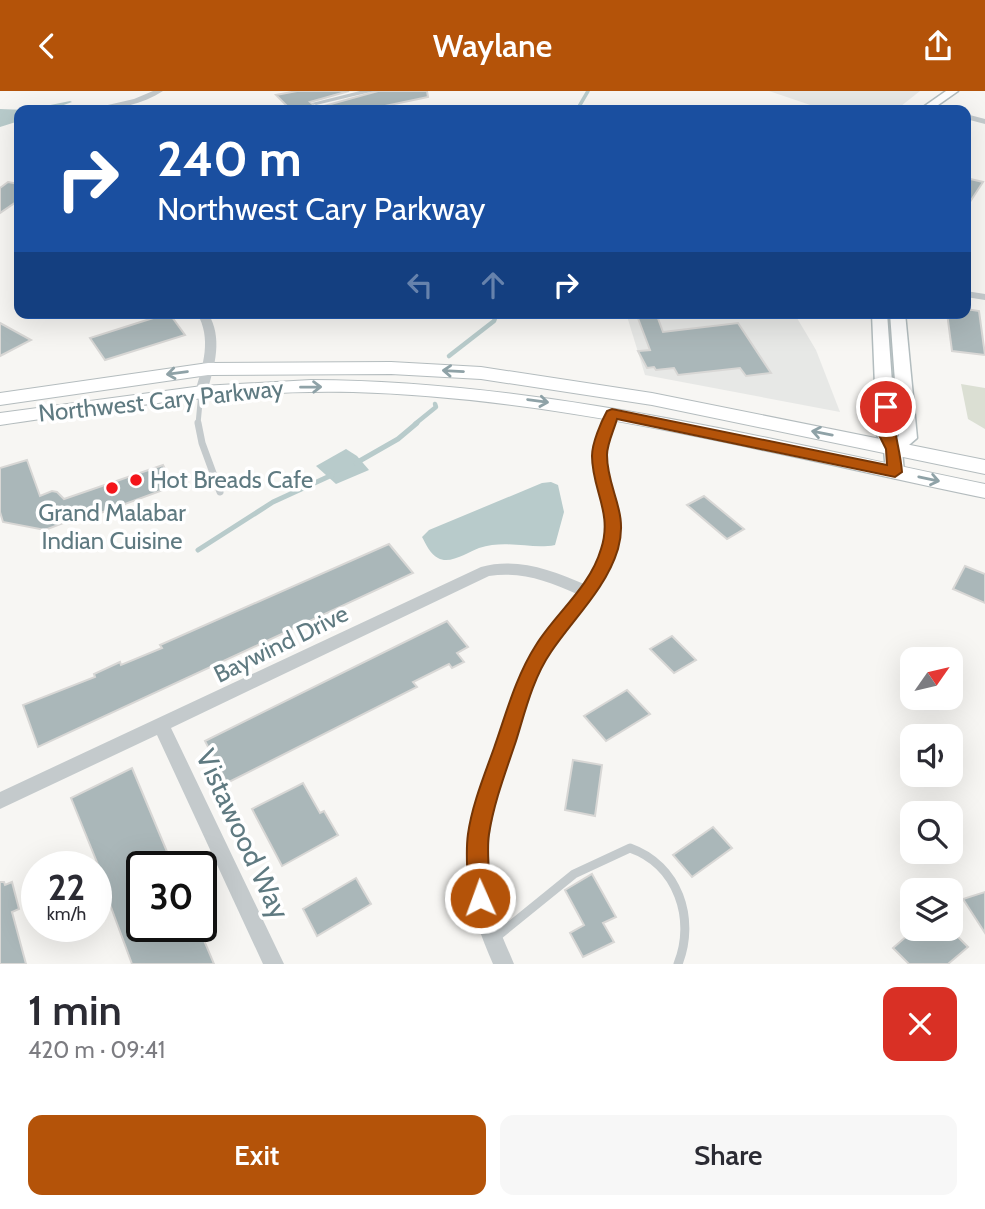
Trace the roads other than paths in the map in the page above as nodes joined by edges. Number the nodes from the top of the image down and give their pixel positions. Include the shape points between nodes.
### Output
1 (159, 91) edge
2 (370, 91) edge
3 (959, 92) edge
4 (328, 100) junction
5 (316, 103) dead end
6 (116, 105) edge
7 (334, 105) edge
8 (942, 105) edge
9 (206, 319) edge
10 (879, 319) edge
11 (898, 319) edge
12 (208, 369) junction
13 (201, 392) junction
14 (0, 399) edge
15 (612, 414) junction
16 (0, 419) edge
17 (893, 449) junction
18 (985, 467) edge
19 (895, 472) junction
20 (985, 491) edge
21 (220, 492) dead end
22 (587, 591) junction
23 (162, 727) junction
24 (0, 801) edge
25 (491, 941) junction
26 (274, 964) edge
27 (504, 964) edge
28 (678, 964) edge

1 - 6 street
2 - 4 street
3 - 8 street
4 - 5 street
4 - 7 street
9 - 12 street via 211,328
10 - 17 street via 886,435
11 - 17 street via 908,438
12 - 13 street
12 -> 14 main road, Northwest Cary Parkway
17 -> 12 main road, Northwest Cary Parkway via 652,399 481,373 312,367
13 -> 15 main road, Northwest Cary Parkway via 285,387 417,389 539,401
13 - 16 main road, Northwest Cary Parkway
13 - 21 lane via 198,433
15 - 19 main road, Northwest Cary Parkway
15 - 22 street via 599,453 613,529 602,569
17 - 18 main road, Northwest Cary Parkway
17 - 19 street
19 -> 20 main road, Northwest Cary Parkway
22 - 23 street, Baywind Drive via 522,568 486,571
22 - 25 street via 556,629 528,676 483,812 478,835 480,898
23 - 24 street, Baywind Drive
23 - 26 street, Vistawood Way
25 - 27 street
25 - 28 lane via 558,884 592,863 631,848 655,857 676,885 686,940

